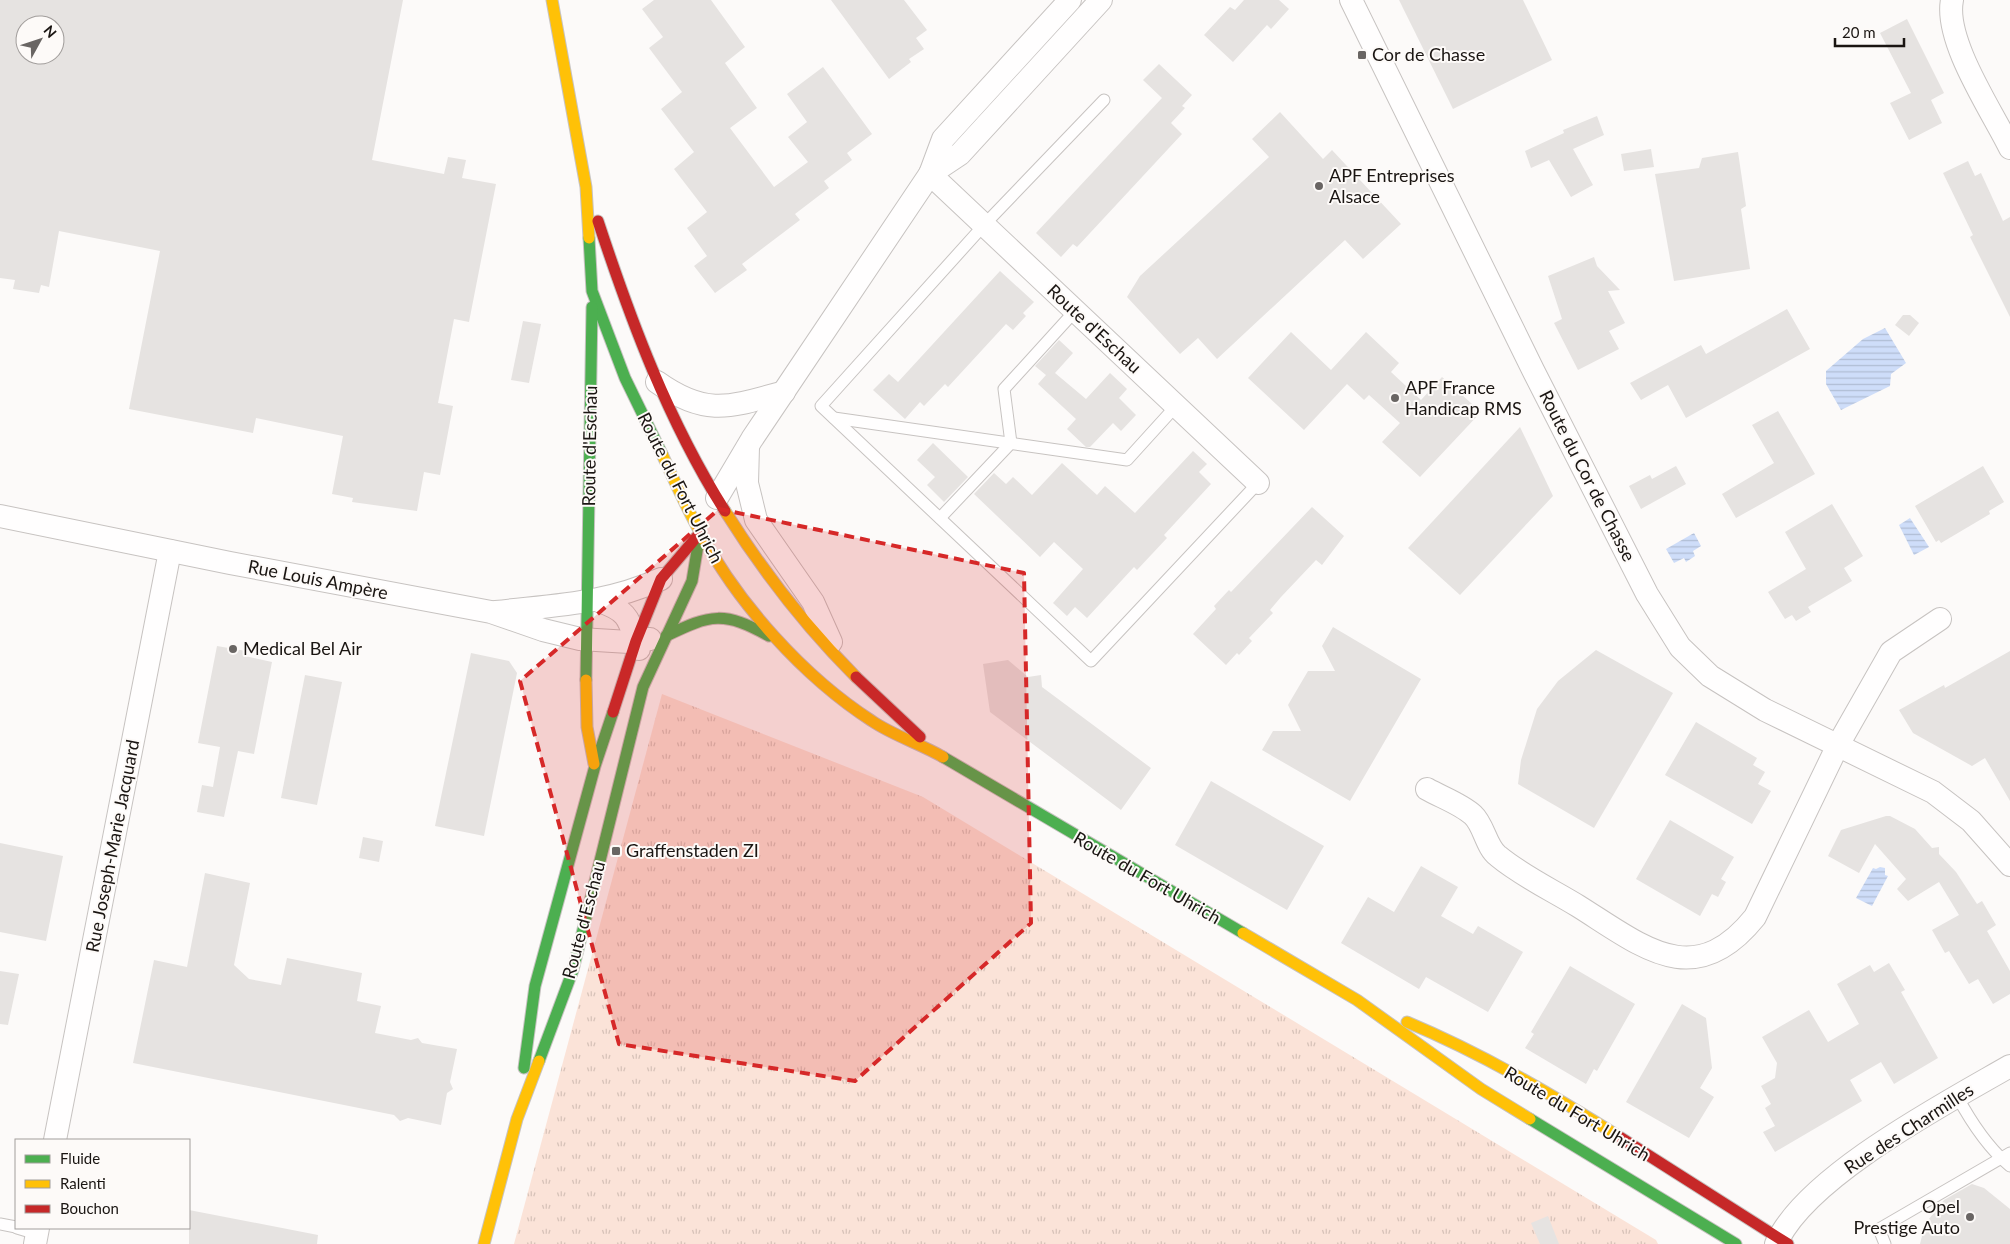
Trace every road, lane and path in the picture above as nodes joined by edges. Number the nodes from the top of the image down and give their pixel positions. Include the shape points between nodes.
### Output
1 (552, 0) edge
2 (1070, 0) edge
3 (1101, 0) edge
4 (1351, 0) edge
5 (1952, 0) edge
6 (1104, 100) dead end
7 (2010, 146) edge
8 (930, 174) junction
9 (586, 187) junction
10 (984, 225) junction
11 (592, 291) junction
12 (1075, 311) junction
13 (657, 382) junction
14 (784, 392) junction
15 (1176, 406) junction
16 (834, 418) junction
17 (1010, 443) junction
18 (748, 446) junction
19 (1258, 483) joint
20 (712, 506) junction
21 (0, 516) edge
22 (940, 518) junction
23 (700, 533) junction
24 (170, 551) junction
25 (661, 579) junction
26 (594, 601) junction
27 (490, 612) junction
28 (1940, 619) dead end
29 (666, 636) junction
30 (588, 639) junction
31 (636, 641) junction
32 (780, 642) junction
33 (839, 659) junction
34 (642, 687) junction
35 (1838, 745) junction
36 (938, 754) junction
37 (595, 766) junction
38 (1427, 788) dead end
39 (2010, 865) edge
40 (1357, 1000) junction
41 (2010, 1066) edge
42 (1957, 1096) junction
43 (517, 1119) junction
44 (55, 1139) edge
45 (2007, 1160) edge
46 (0, 1224) edge
47 (15, 1228) edge
48 (1781, 1242) edge
49 (484, 1244) edge
50 (1736, 1244) edge
51 (1885, 1244) edge

1 - 9 main road, Route du Fort Uhrich
2 - 8 street, Route d'Eschau via 943,139
3 - 8 street, Route d'Eschau via 960,154
4 - 35 street, Route du Cor de Chasse via 1663,624 1685,653 1710,676 1765,710
5 - 7 street via 1950,13 1962,54
6 - 10 lane
8 - 10 street, Route d'Eschau
8 - 14 street, Route d'Eschau
9 - 11 main road, Route du Fort Uhrich
9 - 13 main road, Route du Fort Uhrich via 619,286
10 - 12 street, Route d'Eschau
10 - 16 lane via 821,406
11 - 23 main road, Route du Fort Uhrich via 625,378
11 - 26 main road, Route d'Eschau
12 - 15 street, Route d'Eschau
12 - 17 lane via 1004,389
13 - 14 street via 688,400 728,407
13 - 20 main road, Route du Fort Uhrich
14 - 18 street, Route d'Eschau
15 - 17 lane via 1127,460
15 - 19 street, Route d'Eschau
16 - 17 lane
16 - 22 lane
17 - 22 lane
18 - 20 street, Route d'Eschau
18 - 33 street, Route du Fort Uhrich via 747,483 756,520 813,602
19 - 22 lane via 1091,661
20 - 23 main road, Route d'Eschau
20 - 33 main road, Route du Fort Uhrich
21 - 24 street, Rue Louis Ampère
23 - 25 main road, Route d'Eschau
23 - 29 main road, Route d'Eschau via 692,581
23 - 32 main road, Route du Fort Uhrich via 731,584
24 - 27 street, Rue Louis Ampère
24 - 44 street, Rue Joseph-Marie Jacquard
25 - 26 street, Route d'Eschau via 634,592
25 - 31 main road, Route d'Eschau
26 - 27 street, Route d'Eschau
26 - 30 main road, Route d'Eschau
26 - 31 street, Route d'Eschau via 618,608 628,618
27 - 30 street, Rue Louis Ampère via 543,630
28 - 35 street via 1891,652
29 - 31 street
29 - 32 main road via 698,620 730,617 746,622
29 - 34 main road, Route d'Eschau
30 - 31 street, Rue Louis Ampère
30 - 37 main road, Route d'Eschau via 587,727
31 - 34 street, Route d'Eschau via 643,660
31 - 37 main road, Route d'Eschau
32 - 36 main road, Route du Fort Uhrich via 819,681 872,722
33 - 36 main road, Route du Fort Uhrich
34 - 43 main road, Route d'Eschau via 572,970
35 - 38 street via 1755,917 1726,947 1693,958 1665,956 1647,949 1496,856 1474,815
35 - 39 street, Route du Cor de Chasse via 1933,792 1972,821
36 - 40 main road, Route du Fort Uhrich
37 - 43 main road, Route d'Eschau via 535,986
40 - 48 main road, Route du Fort Uhrich via 1443,1037 1567,1104
40 - 50 main road, Route du Fort Uhrich via 1481,1089
41 - 42 street, Rue des Charmilles
42 - 45 lane via 1971,1120
42 - 48 street, Rue des Charmilles via 1855,1160 1801,1207
43 - 49 main road, Route d'Eschau
45 - 51 lane via 1879,1229
46 - 47 lane

